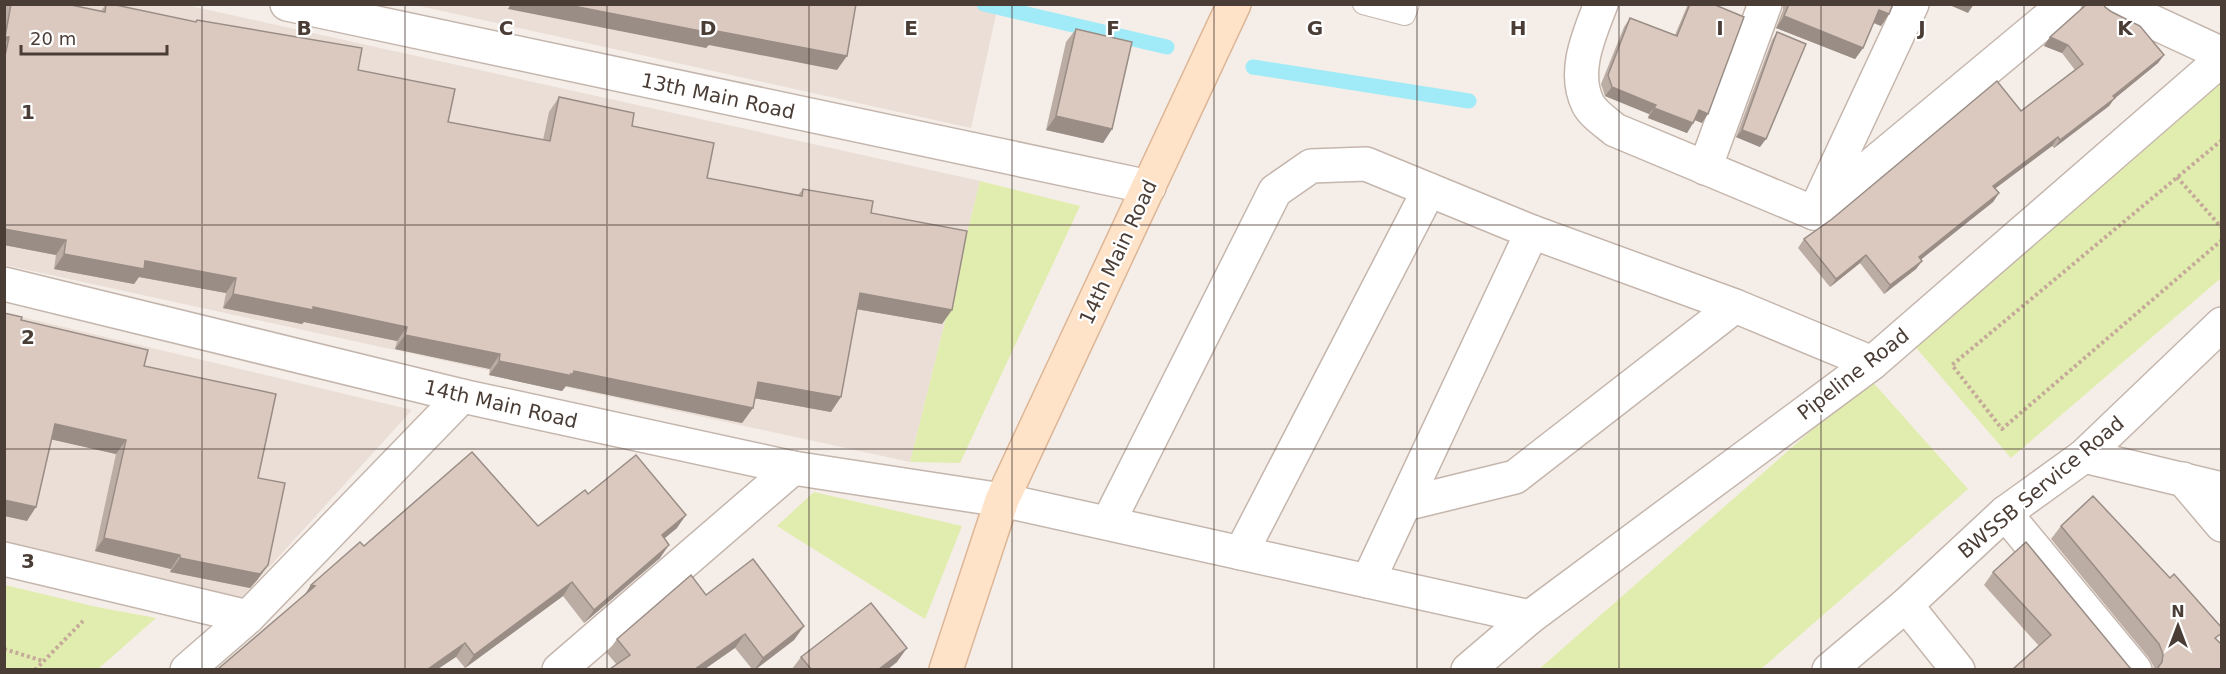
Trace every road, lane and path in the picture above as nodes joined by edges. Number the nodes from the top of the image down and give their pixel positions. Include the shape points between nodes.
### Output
1 (287, 4) edge
2 (1234, 4) edge
3 (1363, 4) edge
4 (1409, 4) edge
5 (1601, 4) edge
6 (1765, 4) edge
7 (1912, 4) edge
8 (2065, 4) edge
9 (2114, 4) edge
10 (2222, 54) edge
11 (2222, 59) edge
12 (2222, 140) edge
13 (1705, 168) junction
14 (2177, 177) junction
15 (1149, 187) junction
16 (1429, 190) junction
17 (1814, 213) junction
18 (2222, 228) edge
19 (1532, 232) junction
20 (2222, 240) edge
21 (4, 284) edge
22 (1735, 306) junction
23 (2222, 324) edge
24 (1872, 363) junction
25 (462, 396) junction
26 (2084, 456) junction
27 (793, 468) junction
28 (2183, 479) junction
29 (2222, 489) edge
30 (1002, 500) junction
31 (1405, 504) junction
32 (2005, 513) junction
33 (1108, 523) junction
34 (2222, 525) edge
35 (1241, 553) junction
36 (4, 559) edge
37 (1368, 581) junction
38 (105, 583) junction
39 (1906, 605) junction
40 (248, 617) junction
41 (1530, 617) junction
42 (4, 649) edge
43 (44, 661) junction
44 (35, 669) edge
45 (187, 669) edge
46 (559, 669) edge
47 (946, 669) edge
48 (1468, 669) edge
49 (1829, 669) edge
50 (1958, 669) edge
51 (2135, 669) edge

1 - 15 street, 13th Main Road
2 - 15 main road, 14th Main Road
3 - 4 lane via 1405,15
5 - 13 street via 1584,49 1582,86 1589,106 1615,130
6 - 13 street
7 - 17 street
8 - 17 street
9 - 10 street
11 - 24 street, Pipeline Road
12 - 14 path
13 - 17 street
14 - 18 path
14 - 20 path via 1952,365 2002,429
15 - 30 main road, 14th Main Road
16 - 19 street
16 - 33 street via 1366,164 1311,166 1275,191
16 - 35 street
19 - 22 street
19 - 31 street
21 - 25 street, 14th Main Road
22 - 24 street
22 - 31 street via 1515,477
23 - 26 street, BWSSB Service Road
24 - 41 street, Pipeline Road
25 - 27 street, 14th Main Road
25 - 40 street
26 - 28 street
26 - 32 street, BWSSB Service Road
27 - 30 street, 14th Main Road
27 - 46 street
28 - 29 street
28 - 34 street
30 - 33 street
30 - 47 main road, 14th Main Road
31 - 37 street
32 - 39 street, BWSSB Service Road
32 - 51 street
33 - 35 street
35 - 37 street
36 - 38 street
37 - 41 street
38 - 40 street
38 - 43 path via 97,607
39 - 49 street, BWSSB Service Road
39 - 50 street
40 - 45 street
41 - 48 street, Pipeline Road
42 - 43 path
43 - 44 path

